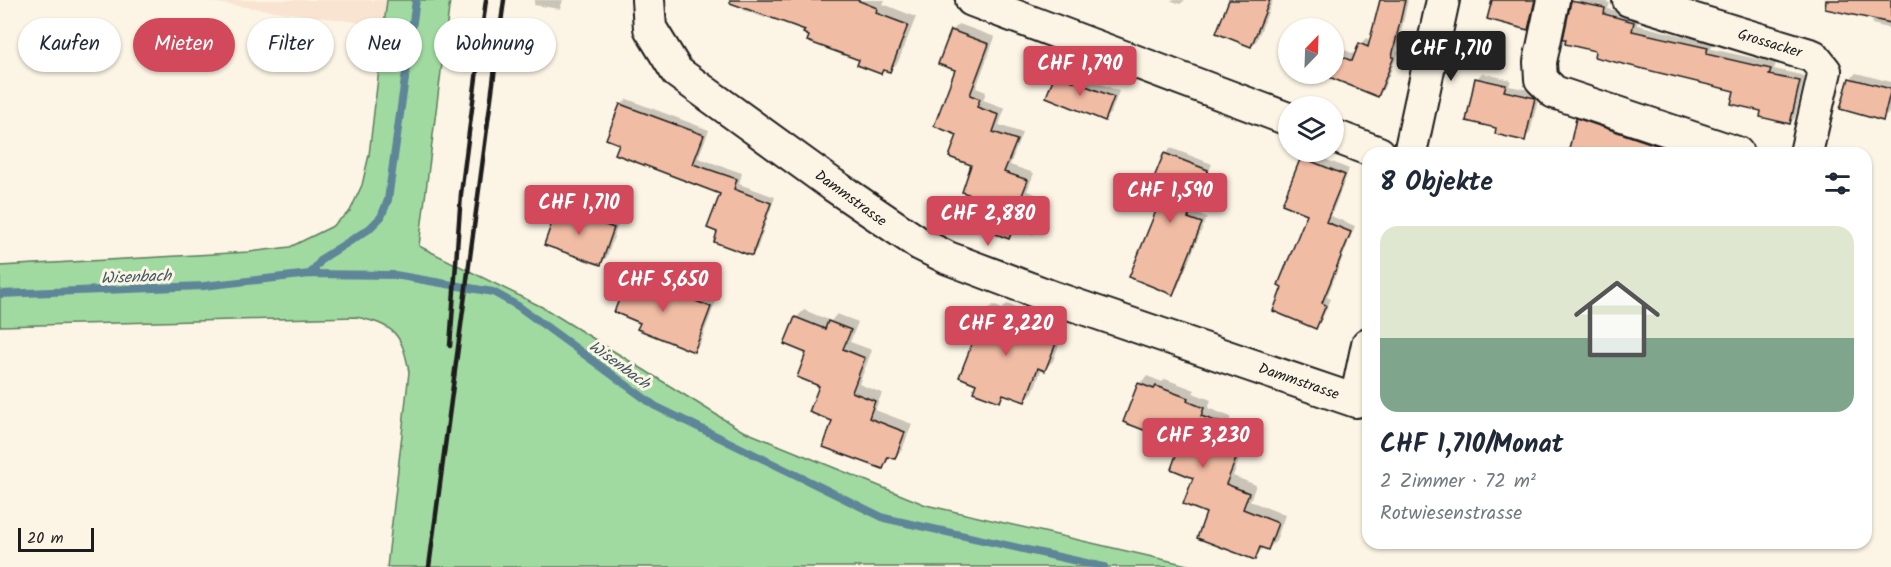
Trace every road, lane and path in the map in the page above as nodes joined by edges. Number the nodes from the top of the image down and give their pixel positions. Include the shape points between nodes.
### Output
1 (648, 0) edge
2 (972, 0) edge
3 (1443, 0) edge
4 (1553, 0) edge
5 (1629, 0) edge
6 (1278, 115) edge
7 (1344, 140) edge
8 (1363, 147) edge
9 (1411, 147) edge
10 (1719, 147) edge
11 (1807, 147) edge
12 (1362, 372) edge

1 - 12 street, Dammstrasse via 650,28 677,72 920,244 1054,298 1356,401
2 - 6 street
3 - 9 street
4 - 10 street via 1540,62 1541,79 1554,92
5 - 11 street, Grossacker via 1813,56 1826,71
7 - 8 street

